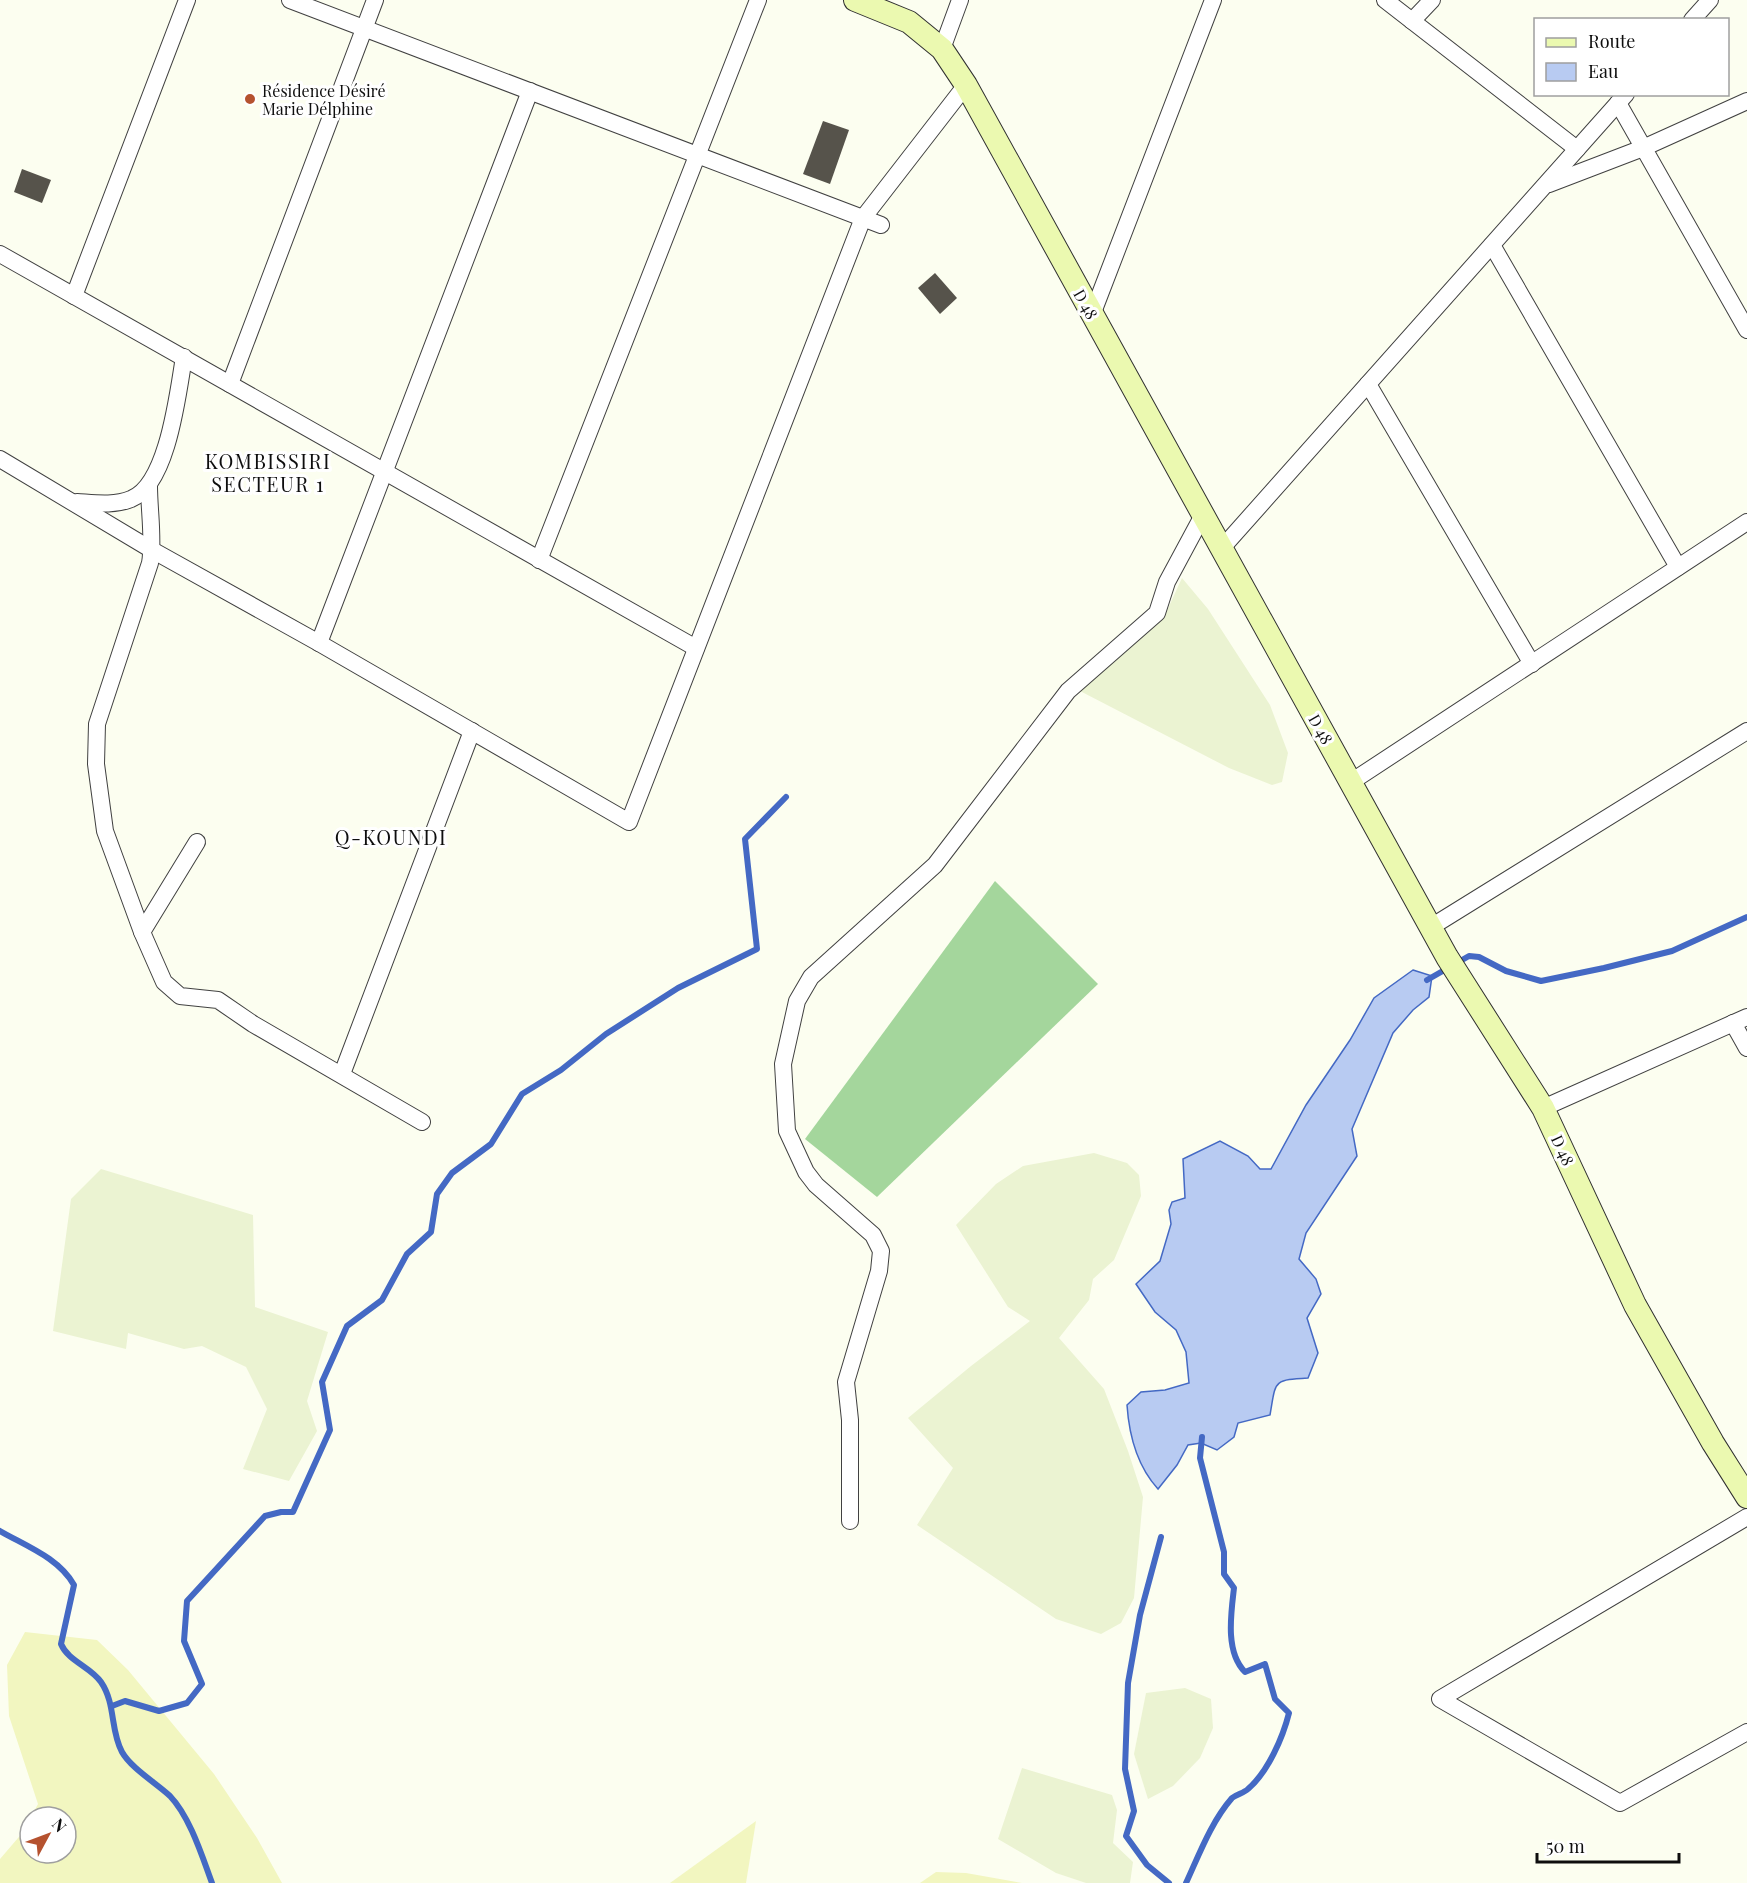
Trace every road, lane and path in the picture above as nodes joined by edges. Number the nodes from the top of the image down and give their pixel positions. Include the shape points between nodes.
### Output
1 (187, 0) edge
2 (290, 0) edge
3 (375, 0) edge
4 (758, 0) edge
5 (855, 0) edge
6 (960, 0) edge
7 (1213, 0) edge
8 (1385, 0) edge
9 (1432, 0) edge
10 (1710, 0) edge
11 (1694, 18) edge
12 (1412, 21) junction
13 (364, 28) junction
14 (942, 49) junction
15 (966, 85) junction
16 (530, 92) junction
17 (1622, 99) edge
18 (1747, 101) edge
19 (1643, 148) junction
20 (1577, 149) junction
21 (698, 155) junction
22 (1545, 185) junction
23 (863, 218) junction
24 (881, 225) dead end
25 (1492, 245) junction
26 (0, 254) edge
27 (75, 296) junction
28 (1092, 315) junction
29 (1747, 330) edge
30 (184, 357) junction
31 (230, 384) junction
32 (1368, 384) junction
33 (0, 459) edge
34 (384, 472) junction
35 (149, 486) junction
36 (73, 501) junction
37 (1203, 514) junction
38 (1747, 522) edge
39 (1222, 548) junction
40 (152, 550) junction
41 (539, 560) junction
42 (1678, 567) junction
43 (319, 643) junction
44 (696, 648) junction
45 (1532, 663) junction
46 (472, 731) junction
47 (1747, 731) edge
48 (1351, 782) junction
49 (197, 842) dead end
50 (1431, 927) junction
51 (142, 932) junction
52 (1740, 1020) edge
53 (1747, 1048) edge
54 (342, 1074) junction
55 (1543, 1108) junction
56 (422, 1122) dead end
57 (1747, 1497) edge
58 (1747, 1518) edge
59 (850, 1521) dead end
60 (1747, 1732) edge

1 - 27 street
2 - 13 street
3 - 13 street
4 - 21 street
5 - 14 street, D 48 via 909,22
6 - 14 street
7 - 28 street
8 - 12 street
9 - 12 street
10 - 11 street
12 - 20 street
13 - 16 street
13 - 31 street
14 - 15 street, D 48
15 - 23 street
15 - 28 street, D 48
16 - 21 street
16 - 34 street
17 - 19 street
17 - 20 street
18 - 19 street
19 - 22 street
19 - 29 street
20 - 22 street
21 - 23 street
21 - 41 street
22 - 25 street
23 - 24 street
23 - 44 street
25 - 32 street
25 - 42 street
26 - 27 street
27 - 30 street
28 - 37 street, D 48
30 - 31 street
30 - 35 street via 174,417
31 - 34 street
32 - 39 street
32 - 45 street
33 - 36 street
34 - 41 street
34 - 43 street
35 - 36 street via 133,499 110,504
35 - 40 street
36 - 40 street
37 - 39 street, D 48
37 - 59 street via 1167,582 1157,613 1068,691 935,865 811,977 797,1001 783,1064 787,1131 816,1185 873,1235 881,1251 879,1271 846,1382
38 - 42 street
39 - 48 street, D 48
40 - 43 street
40 - 51 street via 97,724 96,764 105,831
41 - 44 street
42 - 45 street
43 - 46 street
44 - 46 street via 628,822
45 - 48 street
46 - 54 street
47 - 50 street
48 - 50 street, D 48
49 - 51 street
50 - 55 street, D 48
51 - 54 street via 164,982 180,996 218,1000
52 - 53 street
52 - 55 street
54 - 56 street
55 - 57 street, D 48 via 1635,1305
58 - 60 street via 1440,1699 1620,1803

